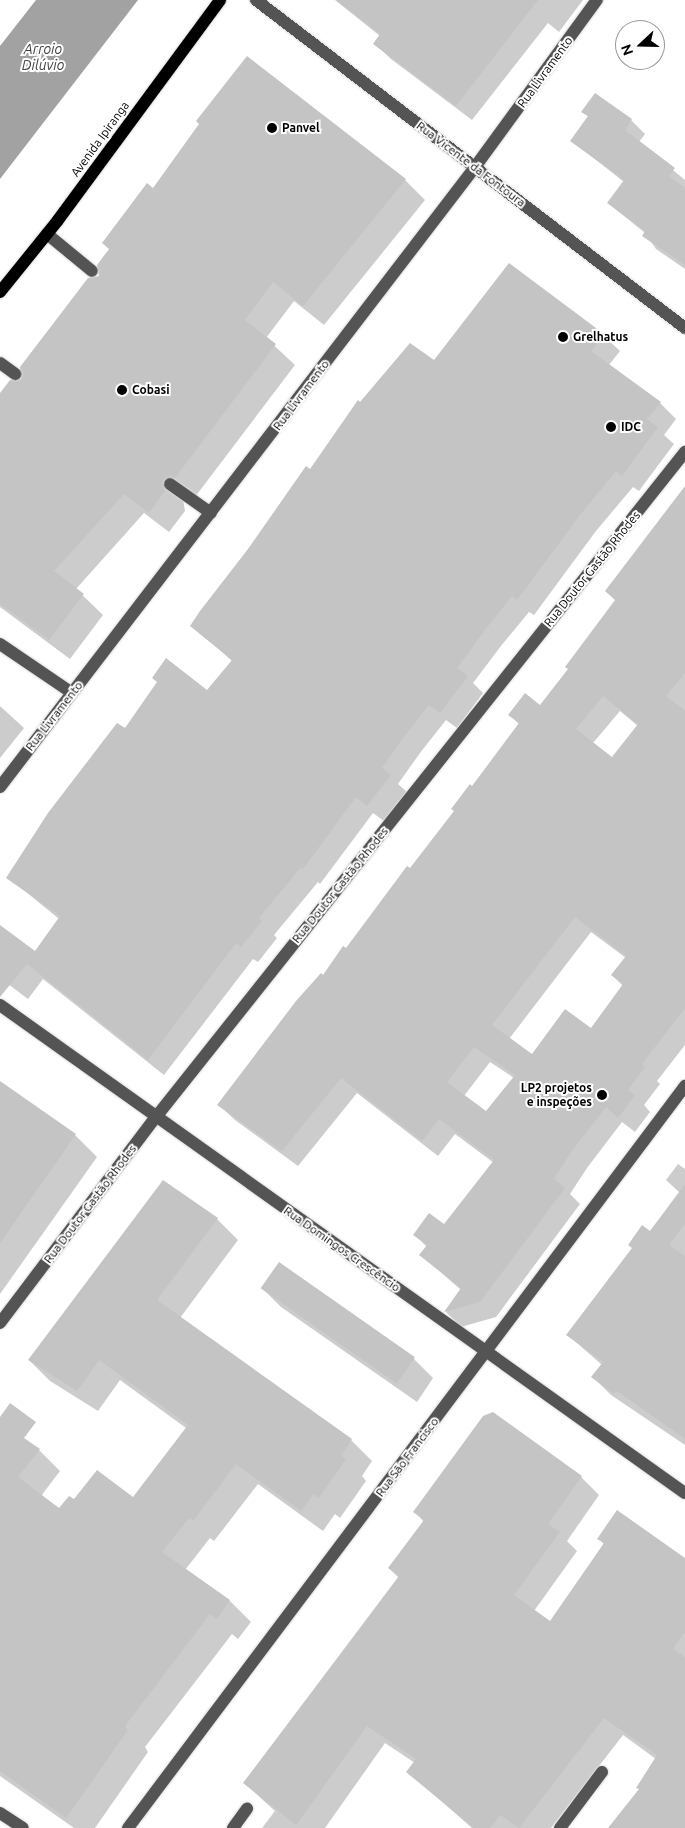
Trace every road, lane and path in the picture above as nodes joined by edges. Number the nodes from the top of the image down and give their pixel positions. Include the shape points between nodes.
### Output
1 (220, 0) edge
2 (256, 0) edge
3 (597, 0) edge
4 (475, 168) junction
5 (47, 234) junction
6 (92, 271) dead end
7 (0, 292) edge
8 (685, 328) edge
9 (0, 363) edge
10 (15, 374) dead end
11 (685, 452) edge
12 (170, 484) dead end
13 (211, 513) junction
14 (0, 644) edge
15 (72, 693) junction
16 (0, 787) edge
17 (0, 1005) edge
18 (685, 1086) edge
19 (156, 1117) junction
20 (0, 1323) edge
21 (486, 1352) junction
22 (685, 1493) edge
23 (602, 1772) dead end
24 (247, 1809) dead end
25 (0, 1813) edge
26 (23, 1828) edge
27 (128, 1828) edge
28 (234, 1828) edge
29 (560, 1828) edge

1 - 5 main road, Avenida Ipiranga
2 - 4 street, Rua Vicente da Fontoura
3 - 4 street, Rua Livramento
4 - 8 street, Rua Vicente da Fontoura
4 - 13 street, Rua Livramento
5 - 6 street
5 - 7 main road, Avenida Ipiranga
9 - 10 street
11 - 19 street, Rua Doutor Gastão Rhodes
12 - 13 street
13 - 15 street, Rua Livramento
14 - 15 street
15 - 16 street, Rua Livramento
17 - 19 street, Rua Domingos Crescêncio
18 - 21 street, Rua São Francisco
19 - 20 street, Rua Doutor Gastão Rhodes
19 - 21 street, Rua Domingos Crescêncio
21 - 22 street, Rua Domingos Crescêncio
21 - 27 street, Rua São Francisco
23 - 29 street
24 - 28 street
25 - 26 street

